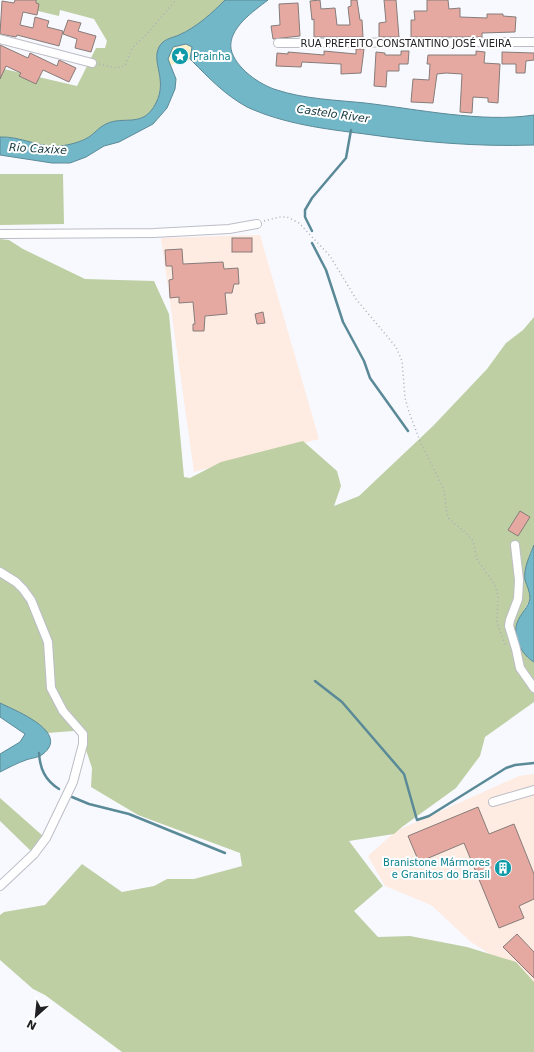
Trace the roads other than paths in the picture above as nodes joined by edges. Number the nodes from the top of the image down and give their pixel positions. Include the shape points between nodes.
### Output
1 (0, 39) edge
2 (534, 42) edge
3 (278, 43) dead end
4 (92, 63) road end
5 (257, 224) road end
6 (0, 234) edge
7 (515, 545) dead end
8 (0, 572) edge
9 (534, 688) edge
10 (534, 790) edge
11 (493, 802) dead end
12 (0, 886) edge

1 - 4 street
2 - 3 street, RUA PREFEITO CONSTANTINO JOSÉ VIEIRA
5 - 6 street via 228,229 162,233
7 - 9 street via 519,580 518,599 509,626 520,668
8 - 12 street via 16,582 31,600 48,642 51,688 63,711 83,734 83,744 73,782 46,838 34,854
10 - 11 street

